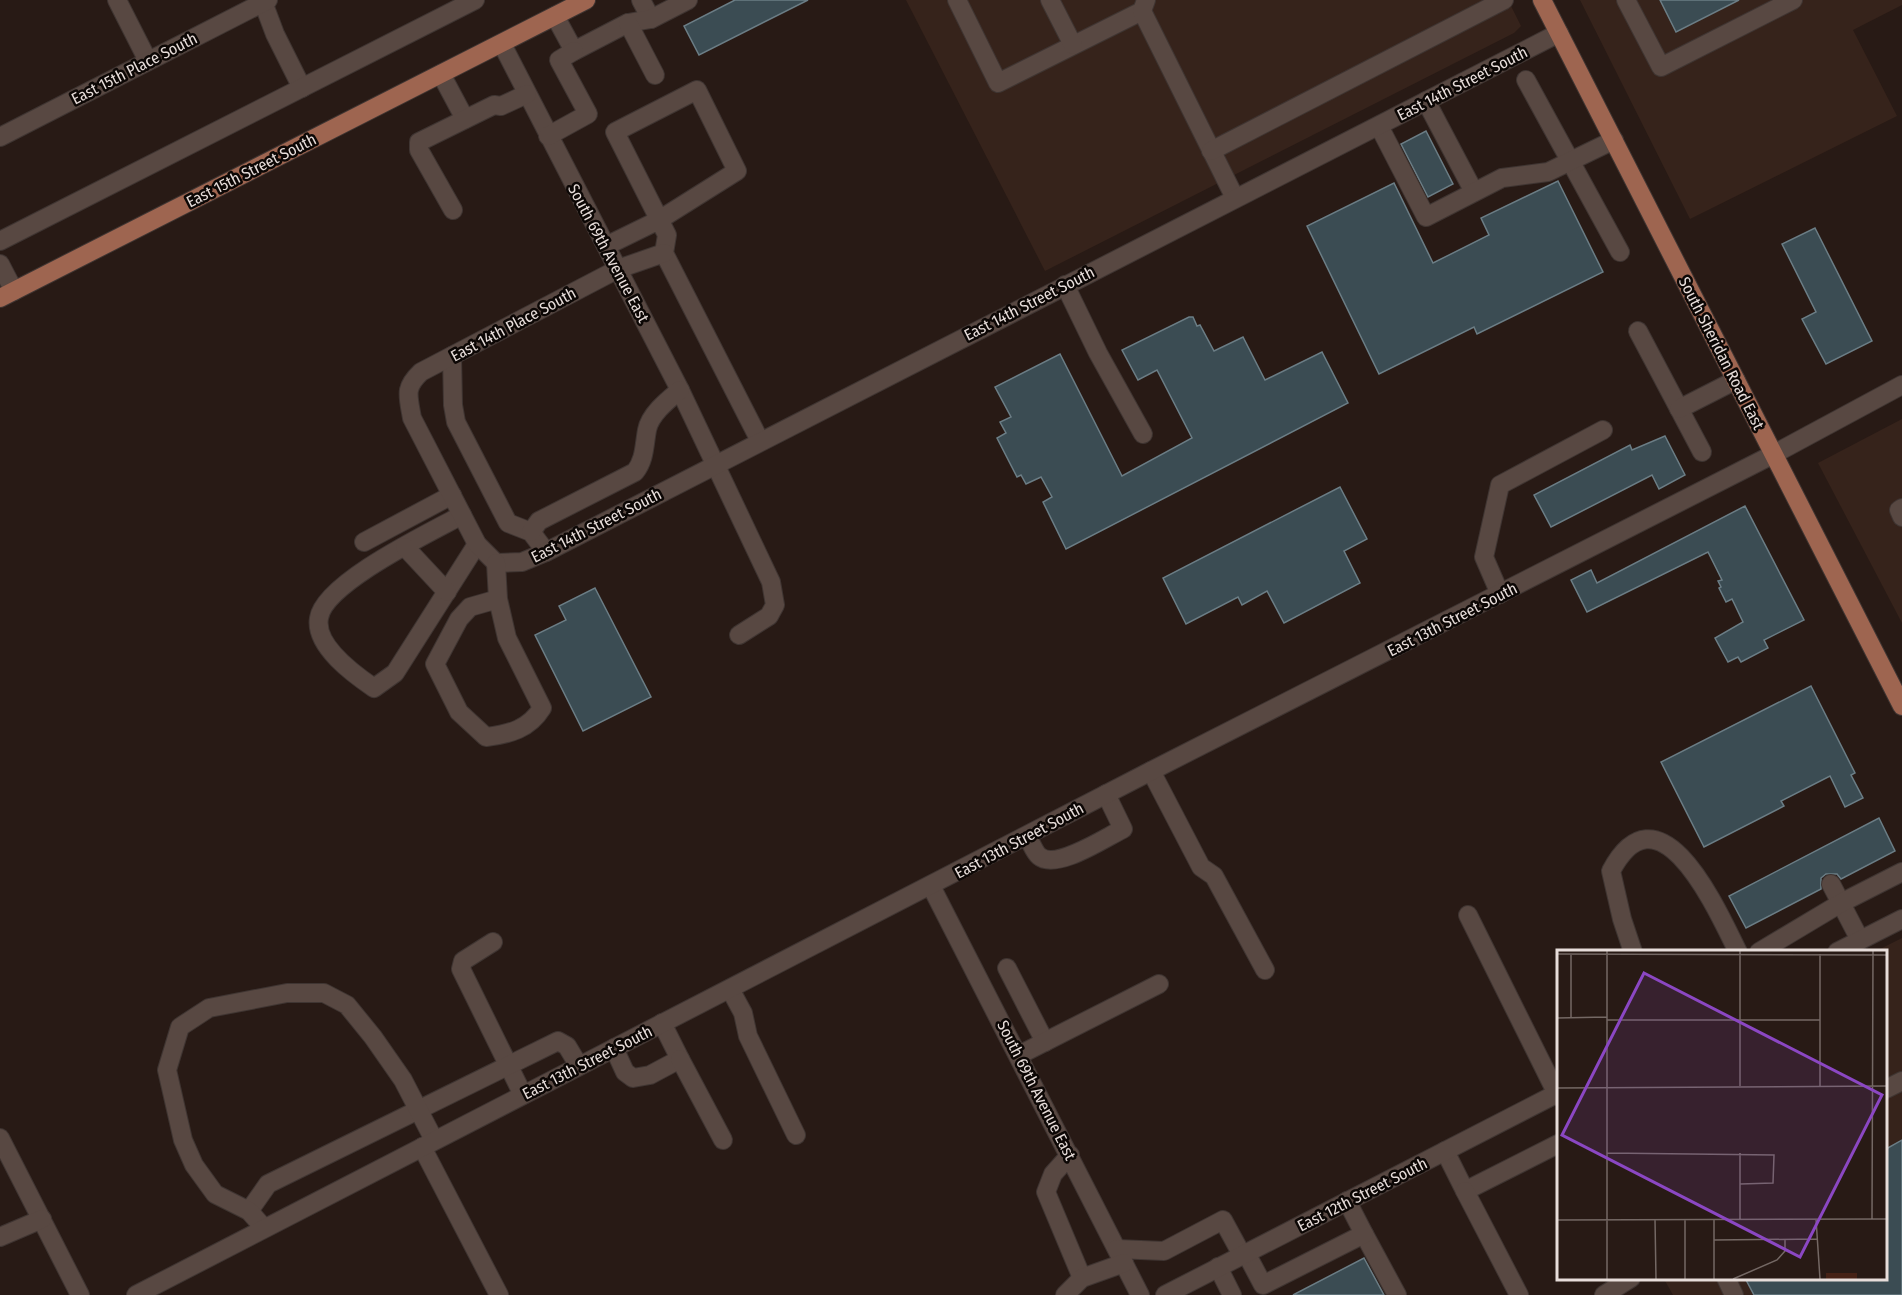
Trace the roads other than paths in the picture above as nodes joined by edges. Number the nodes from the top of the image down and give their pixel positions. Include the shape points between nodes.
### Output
1 (117, 0) edge
2 (475, 0) edge
3 (586, 0) edge
4 (641, 0) edge
5 (688, 0) edge
6 (957, 0) edge
7 (1050, 0) edge
8 (1504, 0) edge
9 (1542, 0) edge
10 (1626, 0) edge
11 (1793, 0) edge
12 (265, 1) edge
13 (1144, 5) edge
14 (555, 16) junction
15 (651, 19) junction
16 (628, 23) junction
17 (1559, 33) junction
18 (502, 44) junction
19 (1073, 45) junction
20 (574, 51) junction
21 (148, 61) junction
22 (441, 74) junction
23 (655, 75) dead end
24 (1526, 80) dead end
25 (302, 88) junction
26 (527, 94) junction
27 (1426, 101) junction
28 (465, 119) junction
29 (1379, 126) junction
30 (548, 136) junction
31 (0, 137) edge
32 (1614, 140) junction
33 (1211, 151) junction
34 (1572, 160) junction
35 (1474, 192) junction
36 (1235, 198) junction
37 (453, 210) dead end
38 (659, 220) junction
39 (0, 241) edge
40 (606, 246) junction
41 (1620, 252) dead end
42 (664, 253) junction
43 (0, 264) edge
44 (618, 269) junction
45 (1065, 285) junction
46 (7, 294) edge
47 (1638, 331) dead end
48 (452, 356) junction
49 (1736, 380) junction
50 (1902, 385) edge
51 (680, 390) junction
52 (1679, 409) junction
53 (1603, 430) dead end
54 (1143, 434) dead end
55 (760, 441) junction
56 (1702, 452) dead end
57 (1774, 454) junction
58 (716, 462) junction
59 (635, 472) junction
60 (452, 495) junction
61 (654, 495) junction
62 (1902, 508) edge
63 (462, 515) junction
64 (1902, 517) edge
65 (531, 532) junction
66 (364, 542) dead end
67 (477, 544) junction
68 (405, 547) junction
69 (546, 552) junction
70 (496, 562) junction
71 (447, 592) junction
72 (1500, 594) junction
73 (498, 600) junction
74 (739, 635) dead end
75 (1902, 706) edge
76 (1151, 771) junction
77 (1106, 794) junction
78 (1027, 836) junction
79 (1902, 872) edge
80 (1831, 884) dead end
81 (931, 886) junction
82 (1841, 903) junction
83 (1468, 915) dead end
84 (1902, 919) edge
85 (1860, 940) junction
86 (493, 942) dead end
87 (1634, 950) edge
88 (1737, 950) edge
89 (1765, 950) edge
90 (1839, 950) edge
91 (1007, 968) dead end
92 (1265, 970) dead end
93 (1159, 984) dead end
94 (730, 989) junction
95 (662, 1023) junction
96 (1045, 1042) junction
97 (614, 1048) junction
98 (1019, 1055) junction
99 (680, 1059) junction
100 (1551, 1063) edge
101 (508, 1066) junction
102 (579, 1066) junction
103 (482, 1079) junction
104 (1902, 1081) edge
105 (1887, 1088) edge
106 (1557, 1090) edge
107 (523, 1095) junction
108 (1557, 1095) edge
109 (497, 1108) junction
110 (419, 1110) junction
111 (796, 1135) dead end
112 (0, 1140) edge
113 (723, 1140) dead end
114 (428, 1143) junction
115 (1557, 1145) edge
116 (1445, 1151) junction
117 (1070, 1155) junction
118 (1465, 1191) junction
119 (1347, 1201) junction
120 (249, 1211) junction
121 (42, 1219) junction
122 (264, 1228) junction
123 (1364, 1234) junction
124 (0, 1237) edge
125 (1244, 1254) junction
126 (1121, 1256) junction
127 (1218, 1267) junction
128 (1082, 1278) junction
129 (1628, 1280) edge
130 (1726, 1280) edge
131 (80, 1295) edge
132 (136, 1295) edge
133 (499, 1295) edge
134 (1065, 1295) edge
135 (1140, 1295) edge
136 (1165, 1295) edge
137 (1232, 1295) edge
138 (1397, 1295) edge
139 (1519, 1295) edge
140 (1604, 1295) edge
141 (1734, 1295) edge

1 - 21 street
2 - 25 street
3 - 14 main road, East 15th Street South
4 - 15 street
5 - 15 street
6 - 19 street via 999,83
7 - 19 street
8 - 33 street
9 - 17 main road, South Sheridan Road East
10 - 11 street via 1661,67
12 - 21 street, East 15th Place South
12 - 25 street via 275,34
13 - 19 street
13 - 33 street
14 - 18 main road, East 15th Street South
14 - 20 street
15 - 16 street
16 - 20 street
16 - 23 street
17 - 27 street, East 14th Street South
17 - 32 main road, South Sheridan Road East
18 - 22 main road, East 15th Street South
18 - 26 street, South 69th Avenue East
20 - 30 street via 559,60 588,114
21 - 31 street, East 15th Place South
22 - 28 street
22 - 46 main road, East 15th Street South
24 - 34 street
25 - 39 street
26 - 28 street
26 - 30 street, South 69th Avenue East
27 - 29 street, East 14th Street South
27 - 35 street
28 - 37 street via 419,142 419,150
29 - 35 street via 1426,217
29 - 36 street, East 14th Street South
30 - 40 street, South 69th Avenue East
32 - 34 street
32 - 49 main road, South Sheridan Road East
33 - 36 street
34 - 35 street via 1548,172 1502,178
34 - 41 street
36 - 45 street, East 14th Street South
38 - 38 street via 737,171 697,90 615,132
38 - 40 street
38 - 42 street via 667,235
40 - 44 street, South 69th Avenue East
42 - 44 street, East 14th Place South
42 - 55 street
43 - 46 street
44 - 48 street, East 14th Place South
44 - 51 street, South 69th Avenue East
45 - 54 street
45 - 55 street, East 14th Street South
47 - 52 street
48 - 60 street, East 14th Place South via 422,372 410,383 408,394 412,417
48 - 65 street via 456,422 508,523
49 - 52 street
49 - 57 main road, South Sheridan Road East
50 - 57 street, East 13th Street South
51 - 58 street, South 69th Avenue East
51 - 59 street via 663,404 647,427 641,464
52 - 56 street
53 - 72 street via 1500,485 1484,557
55 - 58 street, East 14th Street South
57 - 72 street, East 13th Street South
57 - 75 main road, South Sheridan Road East
58 - 61 street, East 14th Street South
58 - 74 street, South 69th Avenue East via 771,582 776,605 769,616
59 - 61 street
59 - 65 street via 538,521
60 - 63 street
60 - 66 street
61 - 69 street, East 14th Street South
62 - 64 street
63 - 67 street
63 - 68 street
65 - 69 street
67 - 70 street
67 - 71 street
68 - 71 street
68 - 71 street via 368,567 332,595 318,617 326,642 344,668 374,688 395,674
69 - 70 street, East 14th Street South via 522,562
70 - 73 street
72 - 76 street, East 13th Street South
73 - 73 street via 507,638 542,708 533,722 505,735 486,737 459,712 435,664 459,619 470,607
76 - 77 street, East 13th Street South
76 - 92 street via 1201,867 1214,876
77 - 78 street, East 13th Street South
77 - 78 street via 1123,829 1059,861 1038,856
78 - 81 street, East 13th Street South
79 - 82 street
80 - 82 street
81 - 94 street, East 13th Street South
81 - 98 street, South 69th Avenue East
82 - 85 street
82 - 89 street
83 - 100 street
84 - 85 street
85 - 90 street
86 - 101 street via 463,961 461,969
87 - 88 street via 1611,871 1630,847 1655,841 1668,845 1694,871
91 - 96 street
93 - 96 street
94 - 95 street, East 13th Street South
94 - 111 street via 742,1012 747,1036
95 - 97 street, East 13th Street South
95 - 99 street
96 - 98 street
97 - 99 street via 633,1078 650,1075
97 - 102 street, East 13th Street South
98 - 117 street, South 69th Avenue East
99 - 113 street
100 - 106 street
101 - 102 street via 558,1041 567,1046
101 - 103 street
101 - 107 street
102 - 107 street, East 13th Street South
103 - 109 street
103 - 110 street
104 - 105 street
107 - 109 street, East 13th Street South
108 - 116 street, East 12th Street South
109 - 114 street, East 13th Street South
110 - 114 street
110 - 120 street via 268,1184
110 - 120 street via 403,1080 347,1005 324,993 287,993 209,1008 180,1027 167,1070 183,1140 194,1165 215,1194
112 - 121 street
114 - 122 street, East 13th Street South
114 - 133 street
115 - 118 street
116 - 118 street
116 - 119 street, East 12th Street South
117 - 126 street, South 69th Avenue East
117 - 128 street via 1053,1174 1046,1192
118 - 139 street
119 - 123 street
119 - 125 street, East 12th Street South
120 - 122 street
121 - 124 street
121 - 131 street
122 - 132 street, East 13th Street South
123 - 125 street via 1263,1285
123 - 138 street
125 - 126 street via 1223,1220 1164,1251
125 - 127 street, East 12th Street South
126 - 128 street
126 - 135 street, South 69th Avenue East
127 - 136 street, East 12th Street South
127 - 137 street
128 - 134 street
129 - 140 street
130 - 141 street

